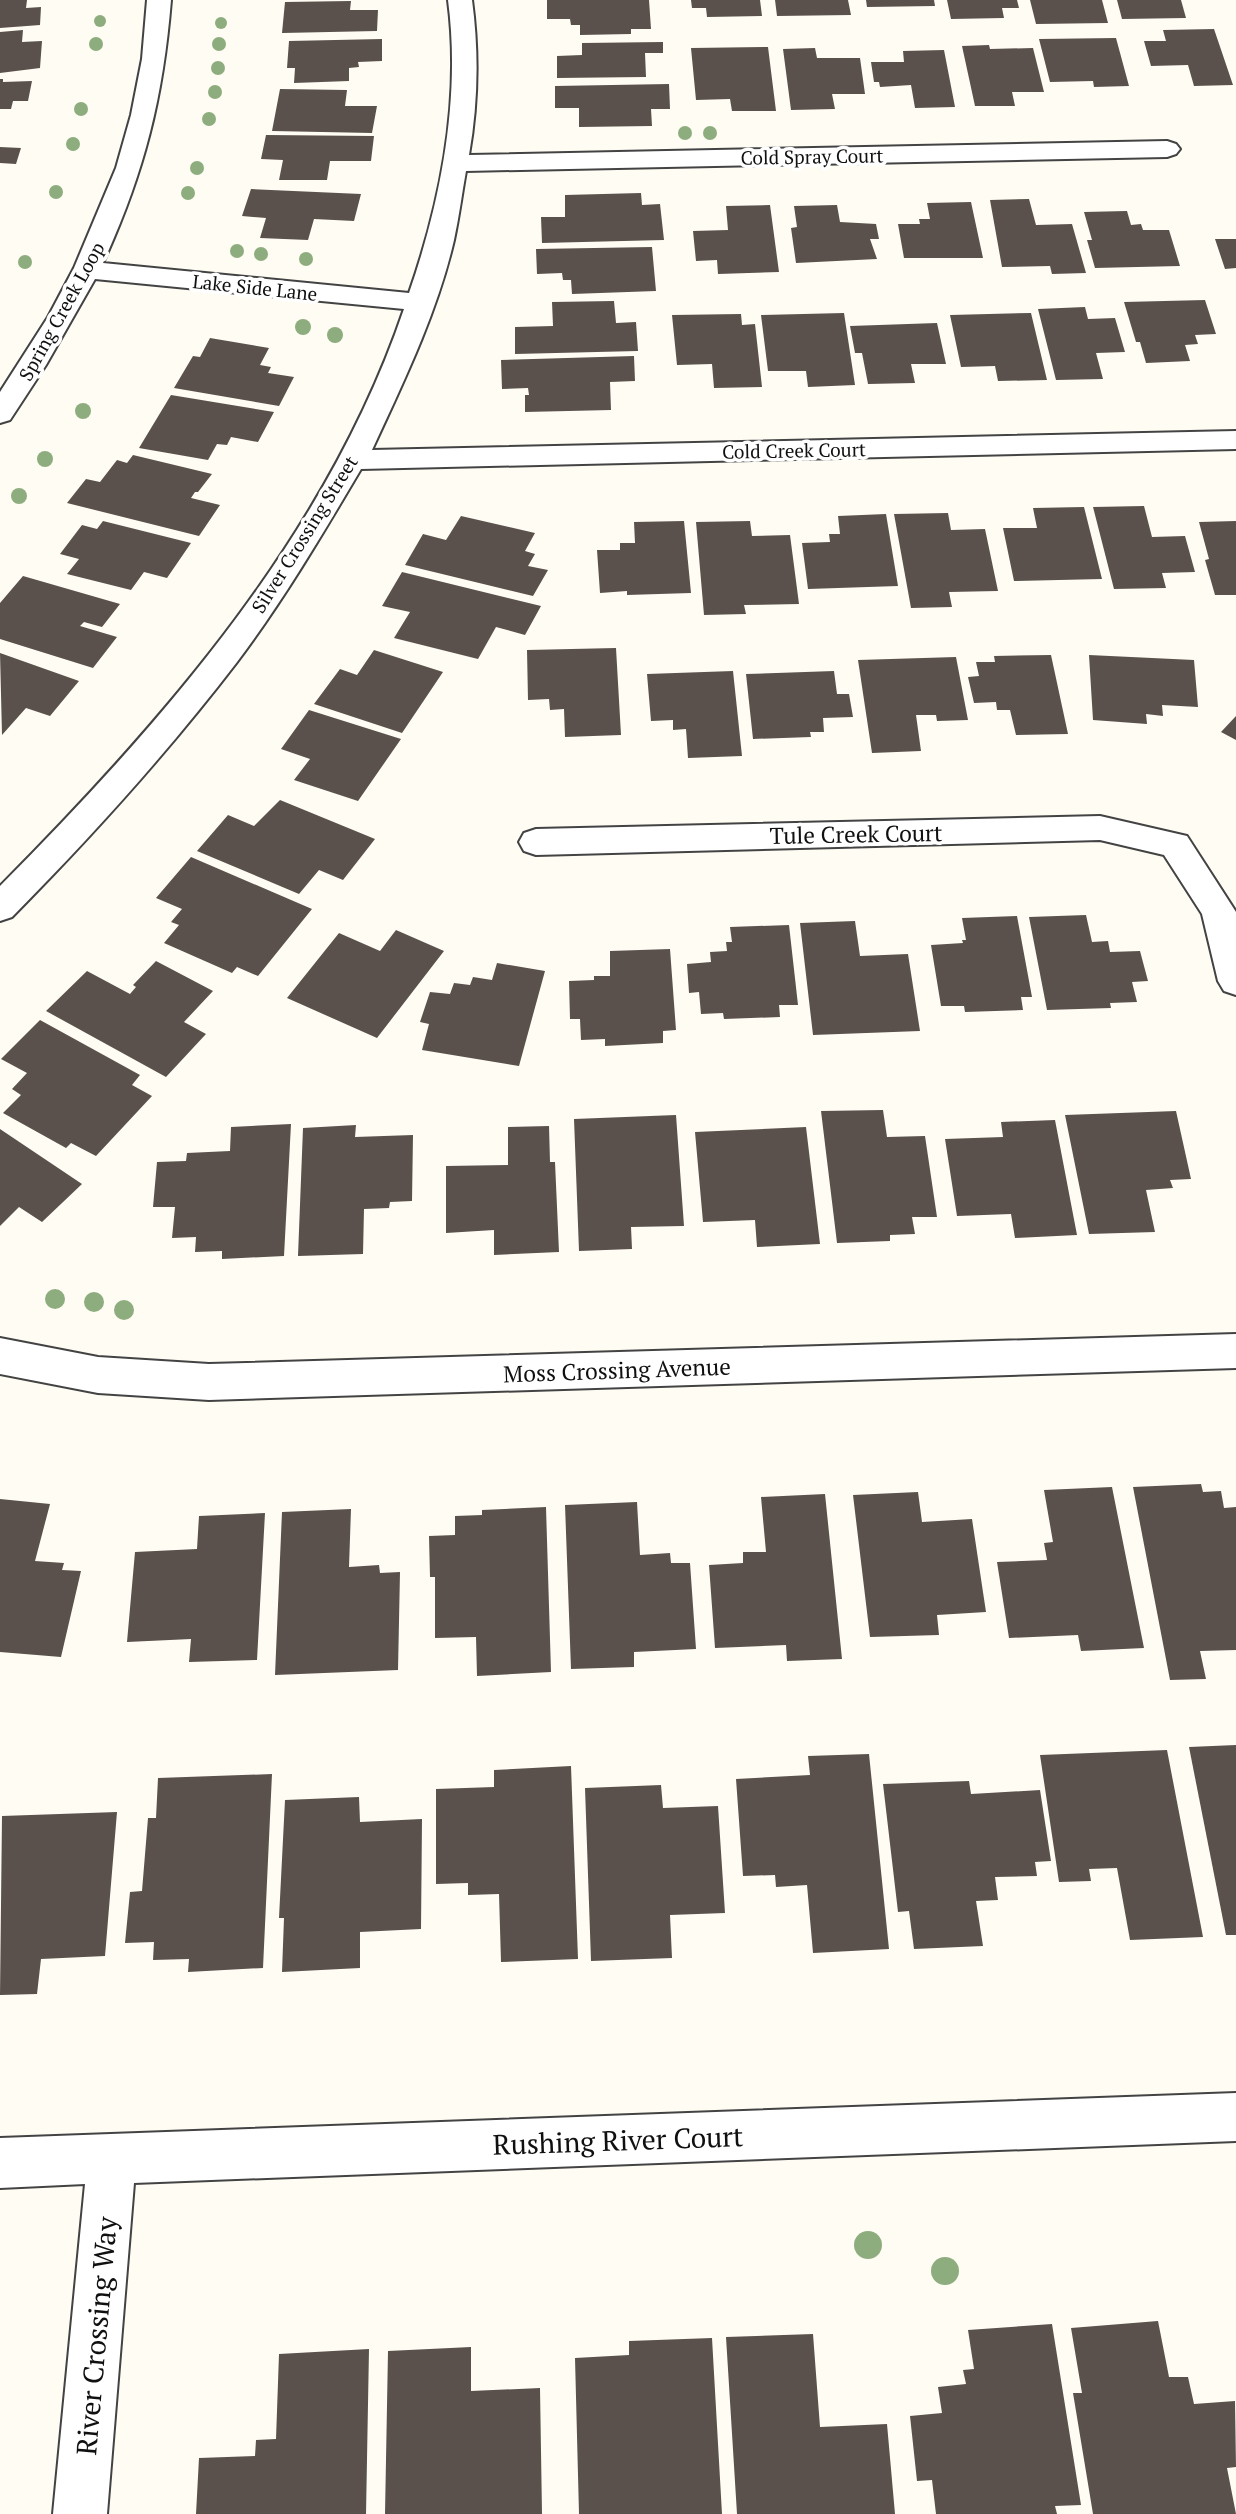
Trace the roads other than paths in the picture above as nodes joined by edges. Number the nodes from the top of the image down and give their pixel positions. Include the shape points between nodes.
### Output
1 (159, 0) edge
2 (460, 0) edge
3 (1167, 149) dead end
4 (457, 163) junction
5 (89, 270) junction
6 (422, 303) junction
7 (0, 414) edge
8 (1236, 440) edge
9 (351, 460) junction
10 (536, 842) dead end
11 (0, 908) edge
12 (1236, 981) edge
13 (1236, 1351) edge
14 (0, 1356) edge
15 (1236, 2117) edge
16 (112, 2158) junction
17 (0, 2163) edge
18 (80, 2514) edge

1 - 5 street, Spring Creek Loop via 157,51 146,115 126,183
2 - 4 street, Silver Crossing Street via 465,89
3 - 4 street, Cold Spray Court
4 - 6 street, Silver Crossing Street
5 - 6 street, Lake Side Lane
5 - 7 street, Spring Creek Loop
6 - 9 street, Silver Crossing Street
8 - 9 street, Cold Creek Court
9 - 11 street, Silver Crossing Street via 322,512 230,647 156,740
10 - 12 street, Tule Creek Court via 1100,828 1175,845 1219,912
13 - 14 street, Moss Crossing Avenue via 209,1382 98,1375
15 - 16 street, Rushing River Court
16 - 17 street, Rushing River Court
16 - 18 street, River Crossing Way

